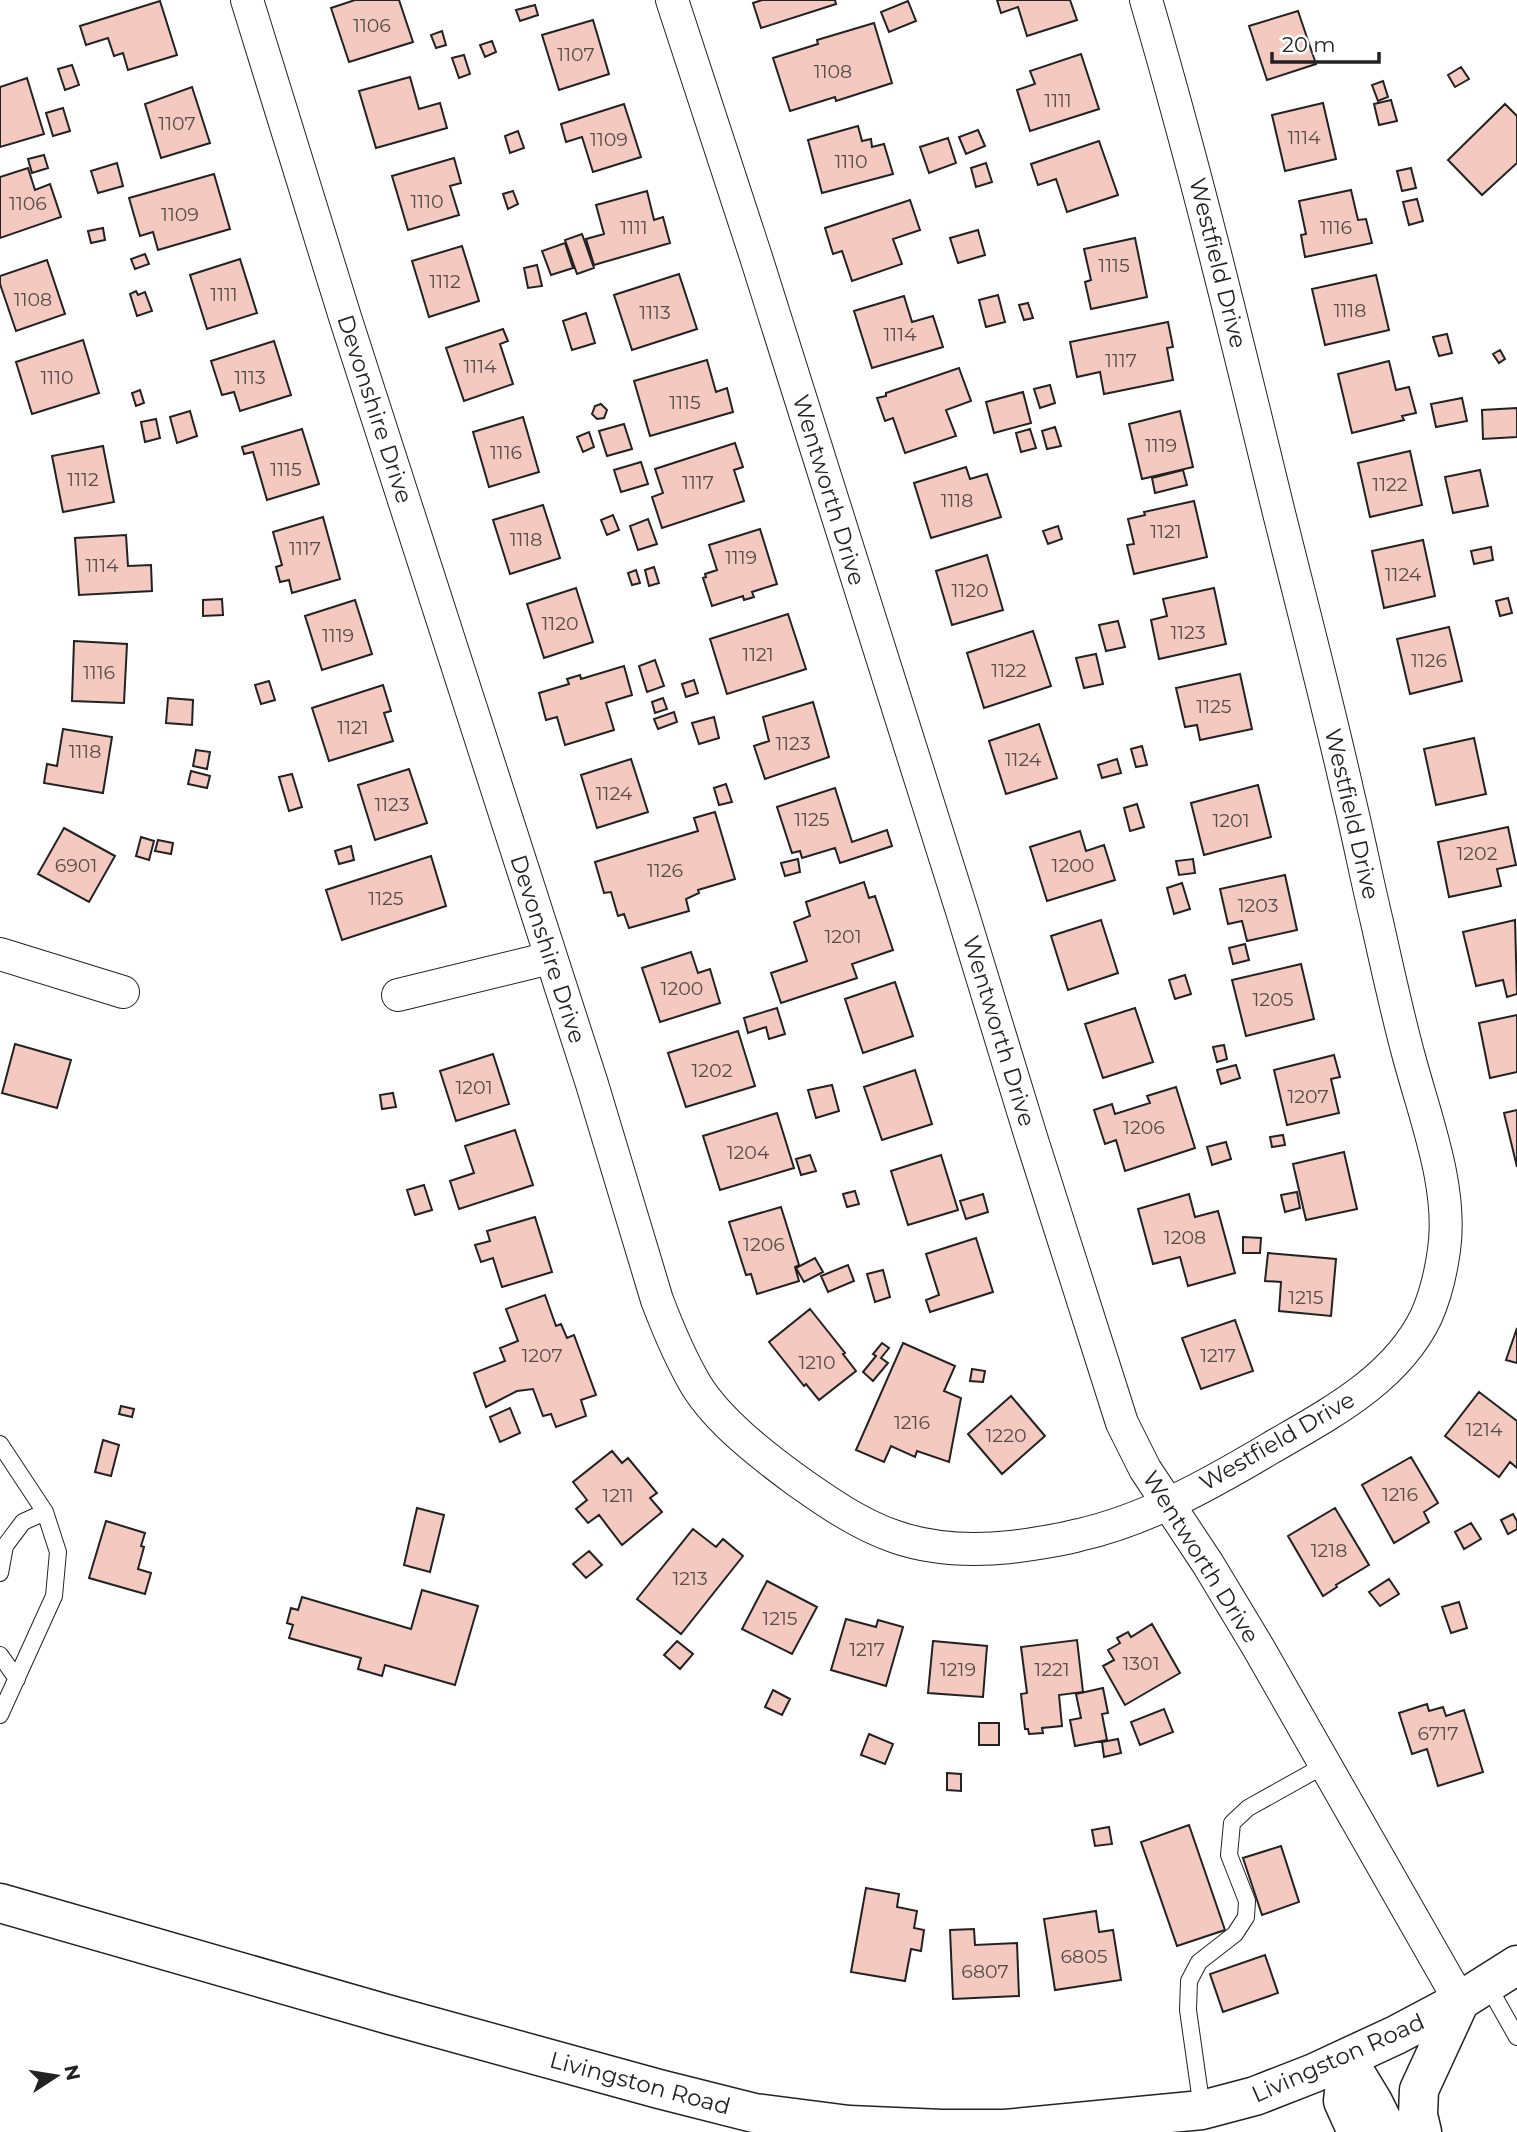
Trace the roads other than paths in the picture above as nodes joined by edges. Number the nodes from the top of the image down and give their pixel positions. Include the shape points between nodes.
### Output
1 (247, 0) edge
2 (672, 0) edge
3 (1146, 0) edge
4 (0, 954) edge
5 (550, 958) junction
6 (123, 992) dead end
7 (398, 995) dead end
8 (0, 1444) edge
9 (1167, 1504) junction
10 (46, 1511) junction
11 (0, 1573) edge
12 (0, 1655) edge
13 (17, 1679) junction
14 (0, 1715) edge
15 (1325, 1765) junction
16 (0, 1903) edge
17 (1488, 1983) edge
18 (1517, 2036) edge
19 (1347, 2059) junction
20 (1192, 2121) edge
21 (1238, 2132) edge
22 (1357, 2132) edge
23 (1388, 2132) edge
24 (1422, 2132) edge

1 - 5 street, Devonshire Drive
2 - 9 street, Wentworth Drive via 1122,1423
3 - 9 street, Westfield Drive via 1215,246 1442,1181 1446,1234 1429,1310 1401,1355 1332,1413
4 - 6 street
5 - 7 street
5 - 9 street, Devonshire Drive via 669,1332 697,1387 744,1438 804,1486 856,1519 898,1538 936,1547 975,1550 1081,1535
8 - 10 lane
9 - 15 street, Wentworth Drive via 1208,1564
10 - 11 lane via 23,1522 5,1546
10 - 13 lane via 58,1552 54,1596
12 - 13 lane
13 - 14 lane
15 - 17 street, Wentworth Drive
15 - 20 lane via 1248,1808 1232,1823 1229,1855 1247,1901 1246,1917 1234,1934 1199,1962 1189,1981
16 - 20 main road, Livingston Road via 754,2113 849,2125 1005,2129
17 - 18 lane
17 - 19 main road, Livingston Road
17 - 24 main road via 1419,2090
19 - 20 main road, Livingston Road
19 - 22 main road via 1343,2101
19 - 23 main road
20 - 21 main road

